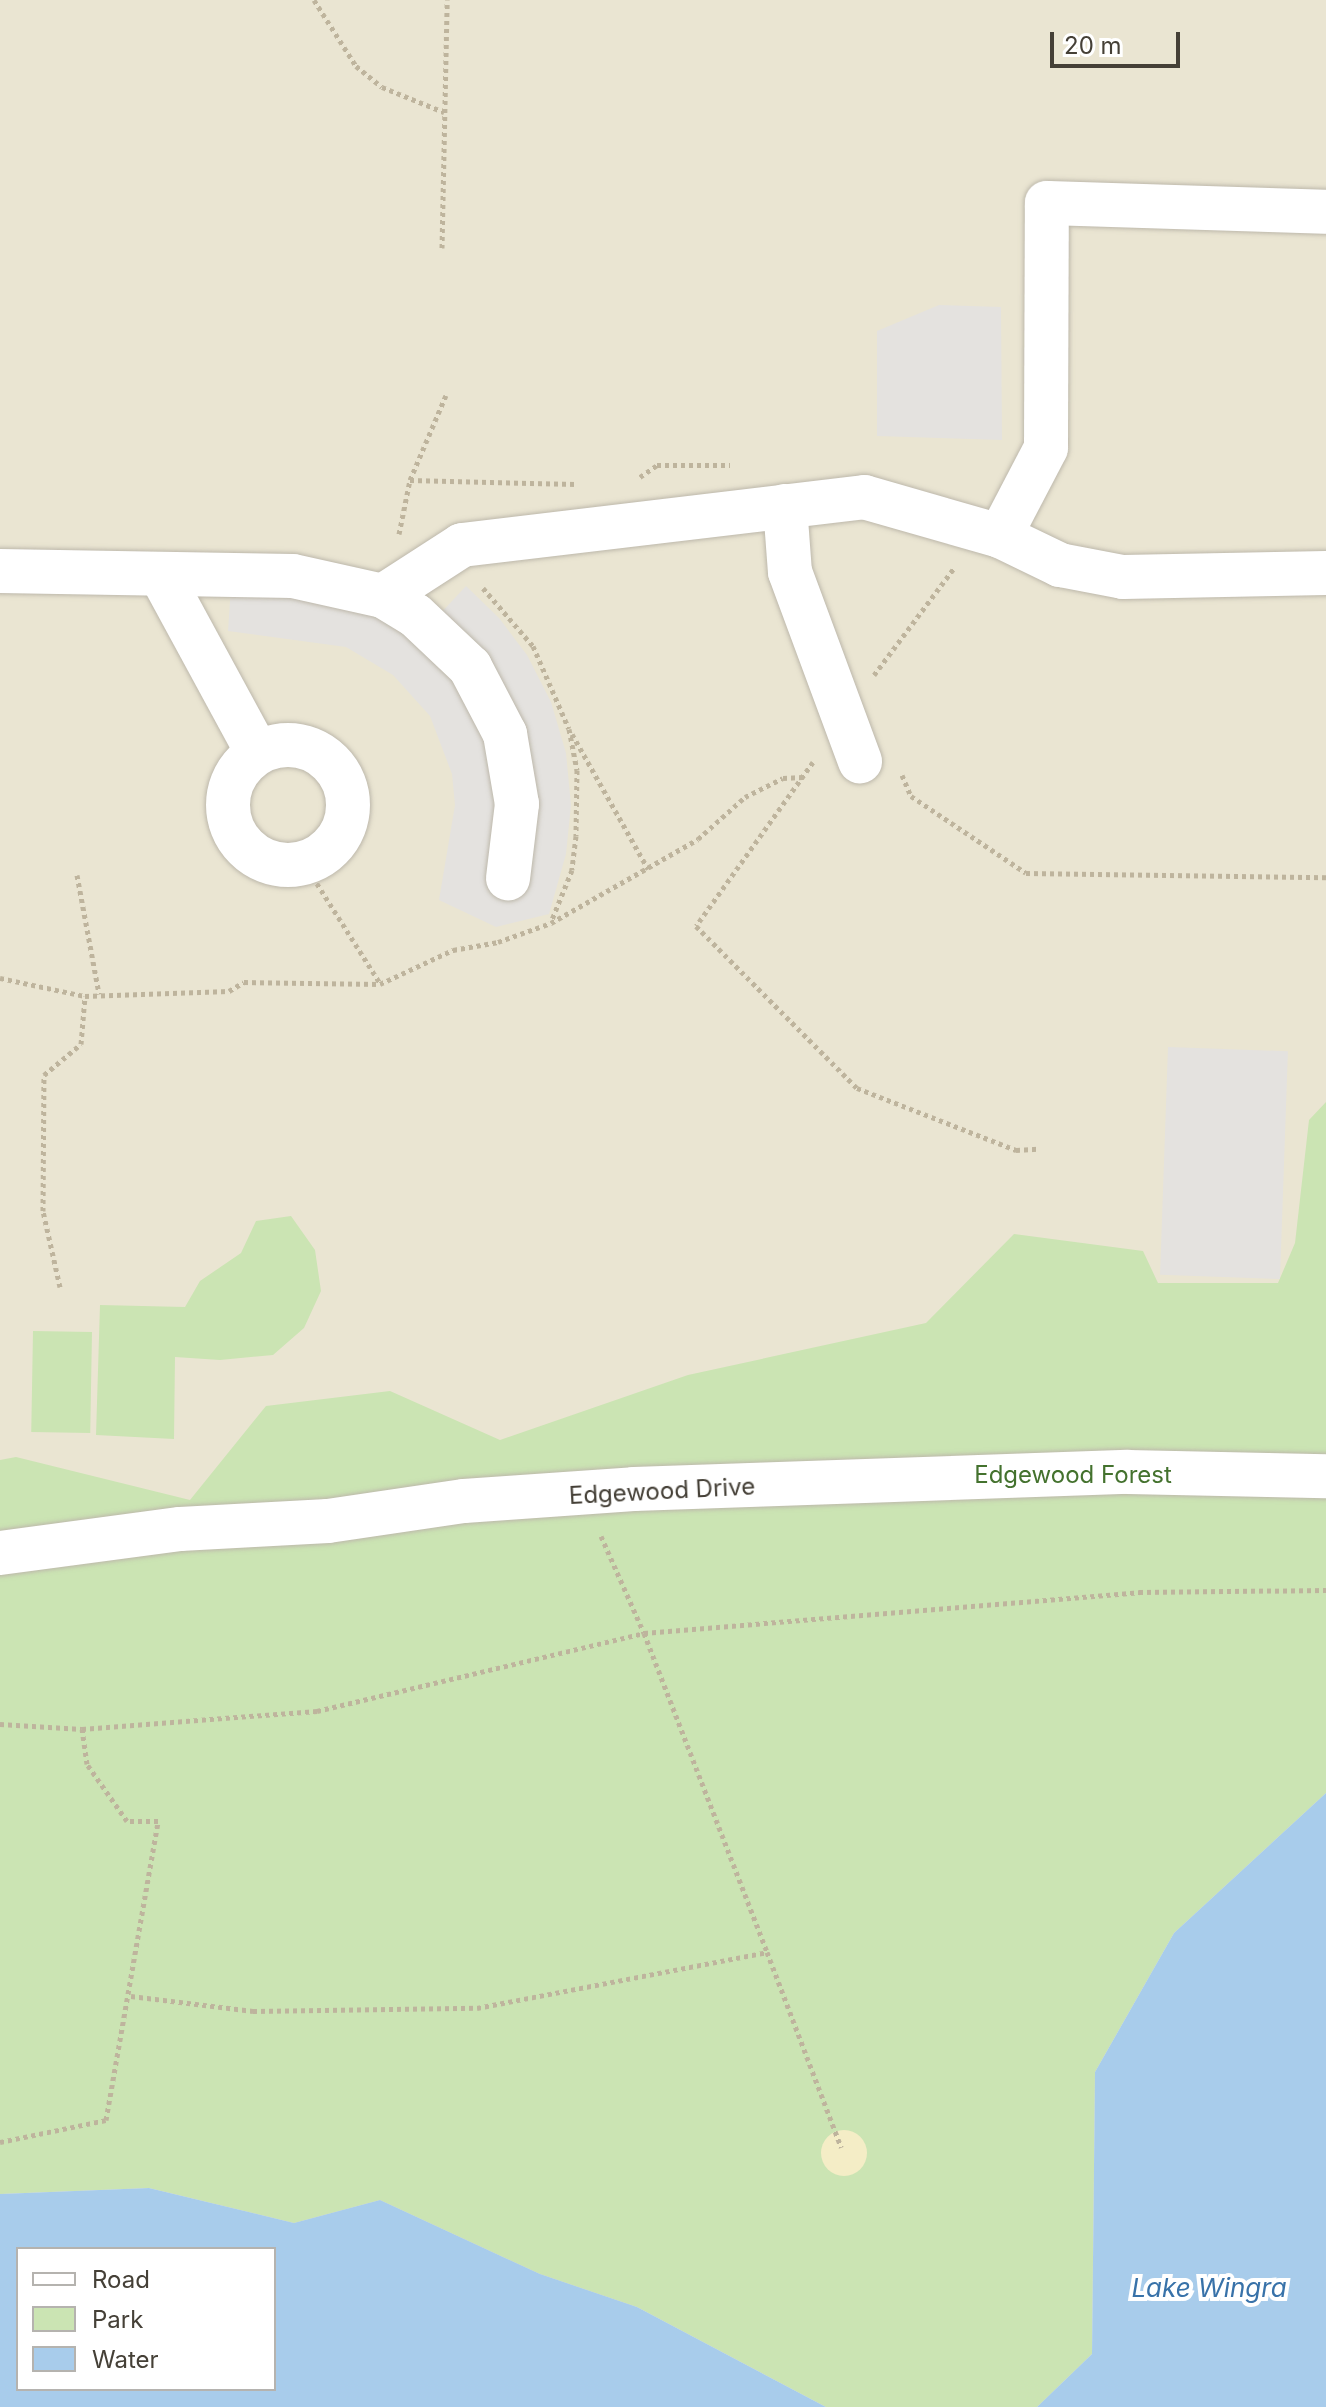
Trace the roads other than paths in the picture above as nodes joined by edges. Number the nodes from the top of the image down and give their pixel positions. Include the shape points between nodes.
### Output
1 (1326, 212) edge
2 (785, 506) junction
3 (986, 531) junction
4 (0, 571) edge
5 (1326, 573) edge
6 (161, 575) junction
7 (383, 596) junction
8 (257, 752) junction
9 (860, 761) road end
10 (508, 878) dead end
11 (1326, 1476) edge
12 (0, 1553) edge

1 - 3 lane via 1047,203 1046,448
2 - 3 lane via 864,497
2 - 7 lane via 462,545
2 - 9 lane via 790,572
3 - 5 lane via 1060,565 1123,577
4 - 6 lane
6 - 7 lane via 293,576
6 - 8 lane
7 - 10 lane via 445,639 490,699 505,734 515,781 515,839
8 - 8 lane via 277,745 318,752 344,783 345,823 329,849 304,863 266,861 243,844 228,819 231,781
11 - 12 lane, Edgewood Drive via 1128,1472 464,1501 328,1521 180,1529

